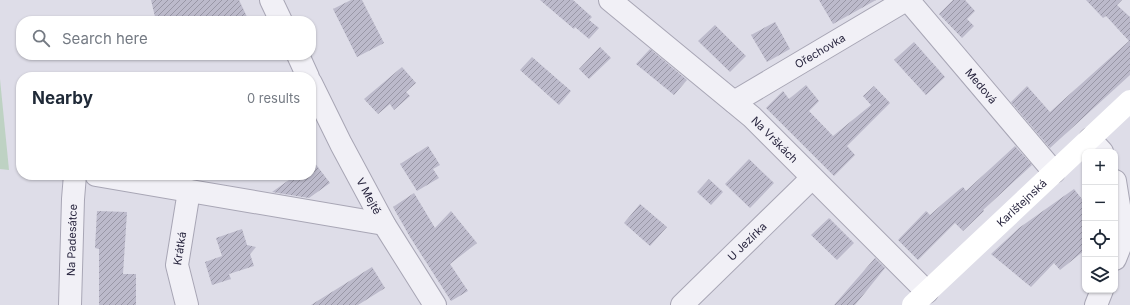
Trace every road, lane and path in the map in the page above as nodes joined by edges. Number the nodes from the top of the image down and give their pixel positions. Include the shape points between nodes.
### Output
1 (271, 0) edge
2 (610, 0) edge
3 (907, 0) edge
4 (279, 16) edge
5 (300, 60) edge
6 (306, 72) edge
7 (316, 93) edge
8 (1130, 101) edge
9 (734, 102) junction
10 (1096, 146) edge
11 (1054, 172) junction
12 (812, 178) junction
13 (75, 180) edge
14 (125, 180) edge
15 (1116, 185) edge
16 (189, 191) junction
17 (384, 224) junction
18 (1116, 257) edge
19 (1101, 293) edge
20 (920, 299) edge
21 (70, 305) edge
22 (186, 305) edge
23 (435, 305) edge
24 (682, 305) edge
25 (1096, 305) edge

1 - 4 street
2 - 9 street, Na Vrškách
3 - 9 street, Ořechovka
3 - 11 street, Medová
5 - 6 street
7 - 17 street, V Mejtě
8 - 10 main road, Karlštejnská
9 - 12 street, Na Vrškách via 752,116
10 - 11 main road, Karlštejnská
11 - 20 main road, Karlštejnská
12 - 20 street, Na Vrškách
12 - 24 street, U Jezírka
13 - 21 street, Na Padesátce
14 - 16 street
15 - 18 street via 1123,239
16 - 17 street
16 - 22 street, Krátká via 177,265
17 - 23 street, V Mejtě
19 - 25 street

